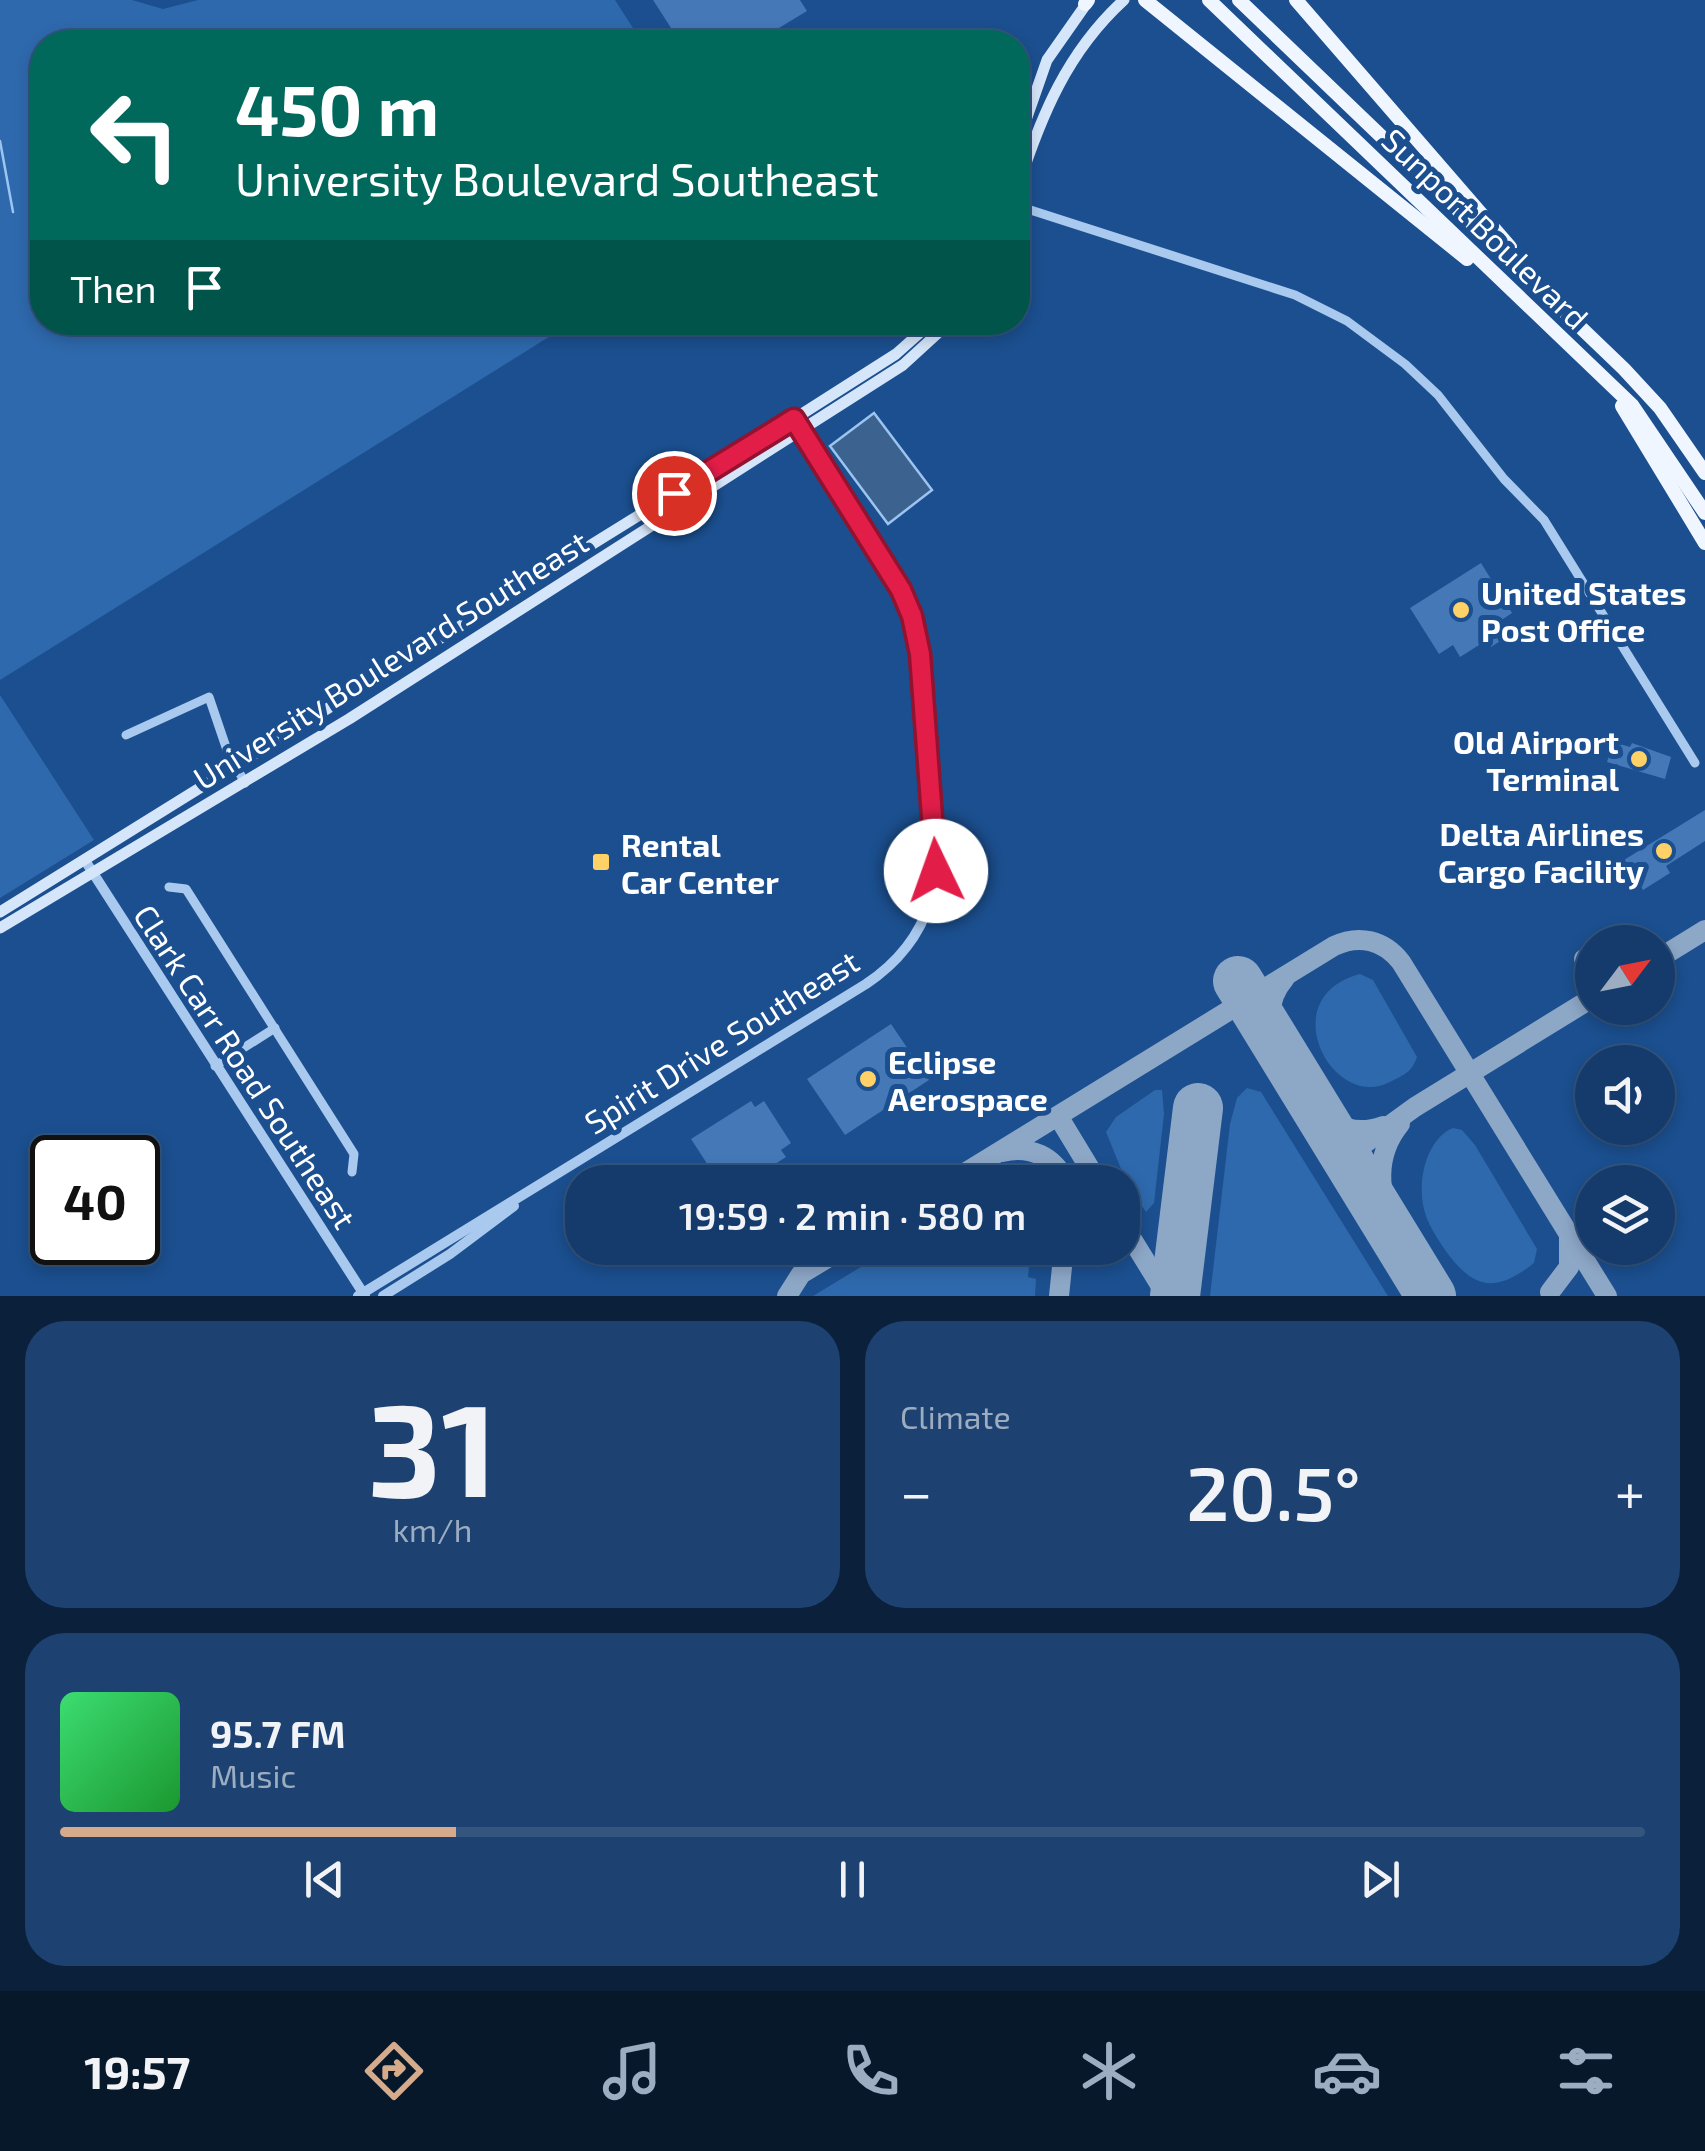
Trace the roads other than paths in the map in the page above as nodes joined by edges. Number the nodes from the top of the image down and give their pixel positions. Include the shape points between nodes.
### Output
1 (1124, 0) edge
2 (1144, 0) edge
3 (1208, 0) edge
4 (1238, 0) edge
5 (1296, 0) edge
6 (1087, 2) edge
7 (1030, 109) edge
8 (1030, 149) edge
9 (1030, 210) edge
10 (1523, 302) junction
11 (1562, 308) junction
12 (917, 335) edge
13 (936, 335) edge
14 (1598, 373) junction
15 (794, 419) junction
16 (802, 431) junction
17 (1705, 473) edge
18 (1705, 512) edge
19 (1705, 543) edge
20 (126, 736) dead end
21 (1695, 763) dead end
22 (236, 768) junction
23 (245, 783) junction
24 (86, 862) junction
25 (94, 875) junction
26 (169, 888) dead end
27 (0, 912) edge
28 (0, 928) edge
29 (275, 1028) junction
30 (215, 1066) junction
31 (352, 1172) dead end
32 (534, 1190) junction
33 (450, 1254) junction
34 (362, 1295) edge
35 (383, 1296) edge
36 (395, 1296) edge

1 - 8 main road via 1058,82
2 - 10 main road
3 - 10 main road, Sunport Boulevard
4 - 11 main road, Sunport Boulevard
5 - 11 main road
6 - 7 main road via 1047,60
9 - 21 street via 1295,296 1394,355 1438,395 1544,520
10 - 14 main road, Sunport Boulevard
11 - 17 main road, Sunport Boulevard via 1660,408
12 - 15 main road, University Boulevard Southeast
13 - 16 main road, University Boulevard Southeast via 904,365
14 - 18 main road, Sunport Boulevard via 1658,438
14 - 19 main road
15 - 16 main road, Spirit Drive Southeast
15 - 22 main road, University Boulevard Southeast
16 - 23 main road, University Boulevard Southeast
16 - 32 street, Spirit Drive Southeast via 912,616 937,853 932,898 906,948 877,976
20 - 22 street via 210,697
22 - 23 street
22 - 24 main road, University Boulevard Southeast
23 - 25 main road, University Boulevard Southeast
24 - 25 street, Clark Carr Road Southeast
24 - 27 main road, University Boulevard Southeast
25 - 28 main road, University Boulevard Southeast
25 - 30 street, Clark Carr Road Southeast
26 - 29 street via 186,889
29 - 30 street
29 - 31 street via 354,1154
30 - 34 street, Clark Carr Road Southeast
32 - 33 street
32 - 34 street
33 - 35 street
33 - 36 street

